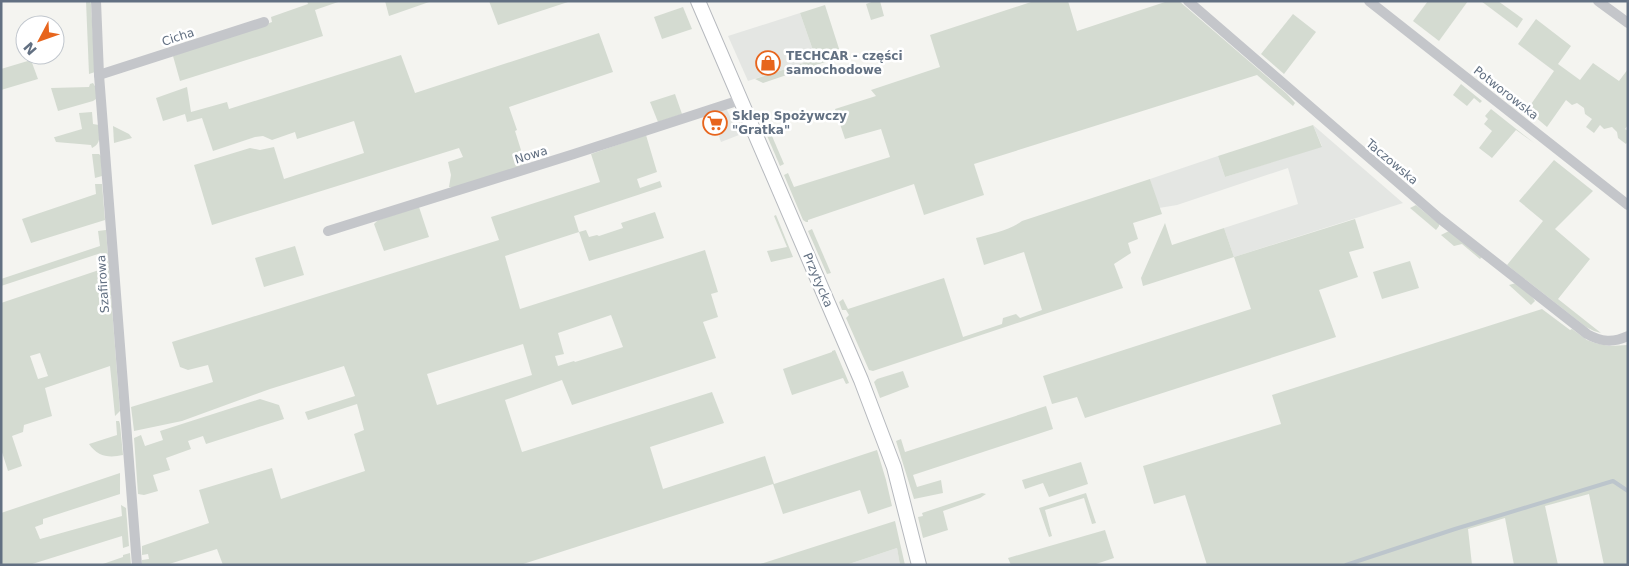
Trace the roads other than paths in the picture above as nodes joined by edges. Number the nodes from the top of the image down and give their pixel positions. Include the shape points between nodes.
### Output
1 (96, 1) edge
2 (698, 1) edge
3 (1188, 1) edge
4 (1598, 1) edge
5 (1372, 2) edge
6 (264, 22) dead end
7 (1628, 23) edge
8 (99, 75) junction
9 (740, 100) junction
10 (1628, 205) edge
11 (328, 231) dead end
12 (1628, 336) edge
13 (137, 565) edge
14 (919, 565) edge

1 - 8 street, Szafirowa
2 - 9 main road, Przytycka
3 - 12 street, Taczowska via 1438,218 1587,334 1612,342
4 - 7 street
5 - 10 street, Potworowska
6 - 8 street, Cicha
8 - 13 street, Szafirowa
9 - 11 street, Nowa
9 - 14 main road, Przytycka via 880,427 894,467

